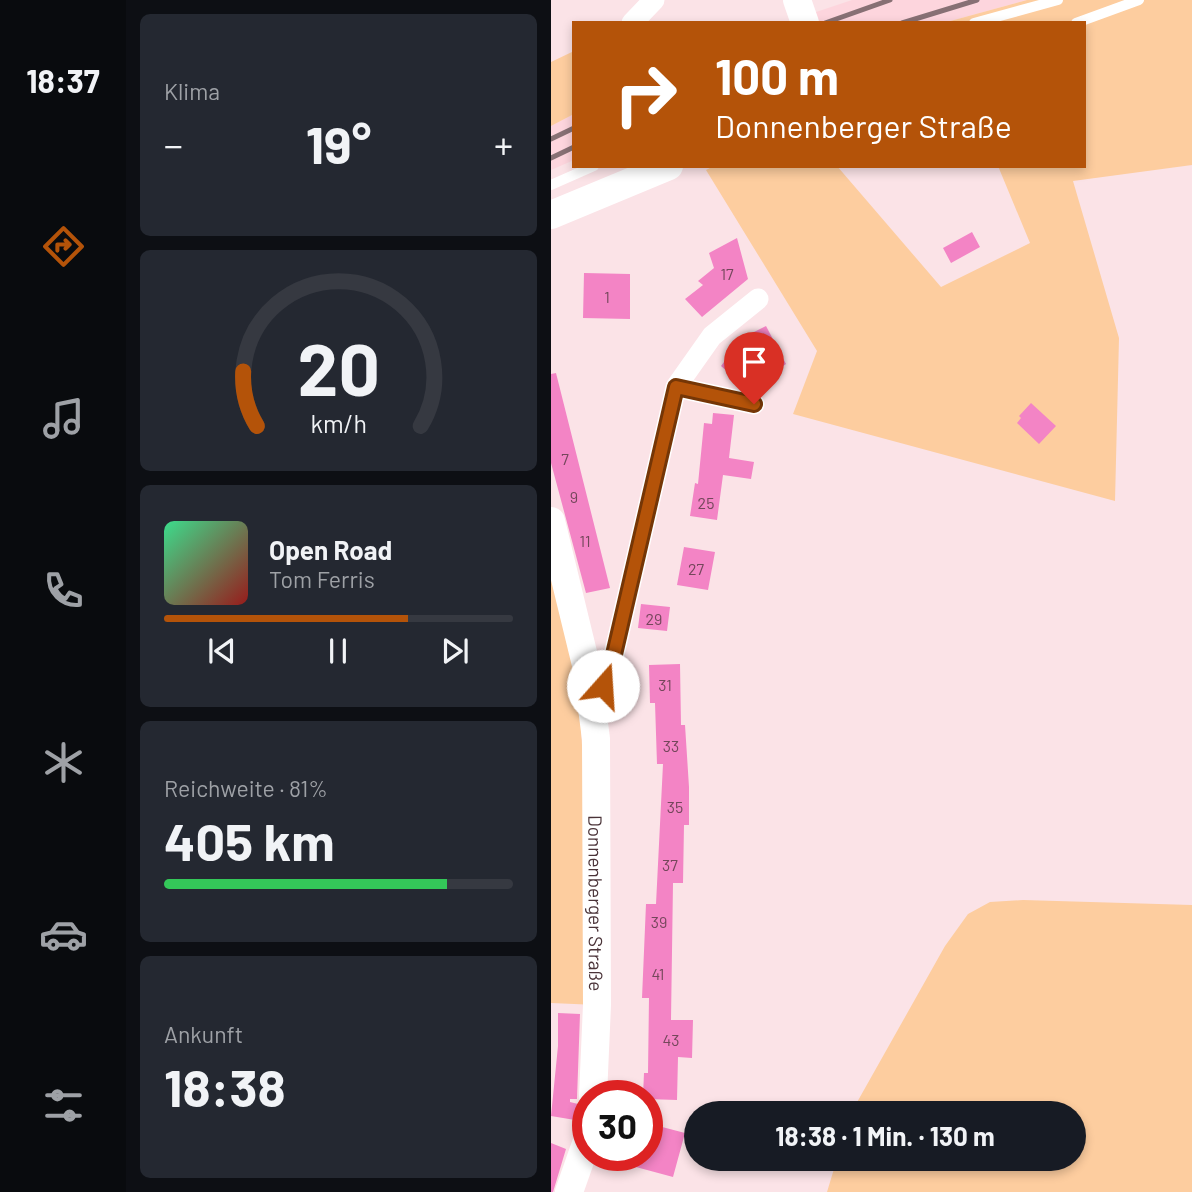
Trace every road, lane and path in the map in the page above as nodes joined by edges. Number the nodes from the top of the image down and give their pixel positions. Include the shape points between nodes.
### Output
1 (654, 0) edge
2 (797, 0) edge
3 (1058, 0) edge
4 (1139, 0) edge
5 (634, 21) edge
6 (804, 21) edge
7 (981, 21) edge
8 (1081, 21) edge
9 (590, 168) edge
10 (664, 168) edge
11 (551, 186) edge
12 (551, 215) edge
13 (758, 299) dead end
14 (676, 387) junction
15 (754, 404) dead end
16 (551, 522) edge
17 (593, 710) junction
18 (595, 1080) edge
19 (577, 1171) edge
20 (569, 1192) edge

1 - 5 street
2 - 6 street
3 - 7 lane
4 - 8 lane
9 - 11 lane
10 - 12 street
13 - 14 street, Donnenberger Straße via 712,336
14 - 15 street
14 - 17 street, Donnenberger Straße via 612,663
16 - 17 street, Donnenberger Straße
17 - 18 street, Donnenberger Straße
19 - 20 street

